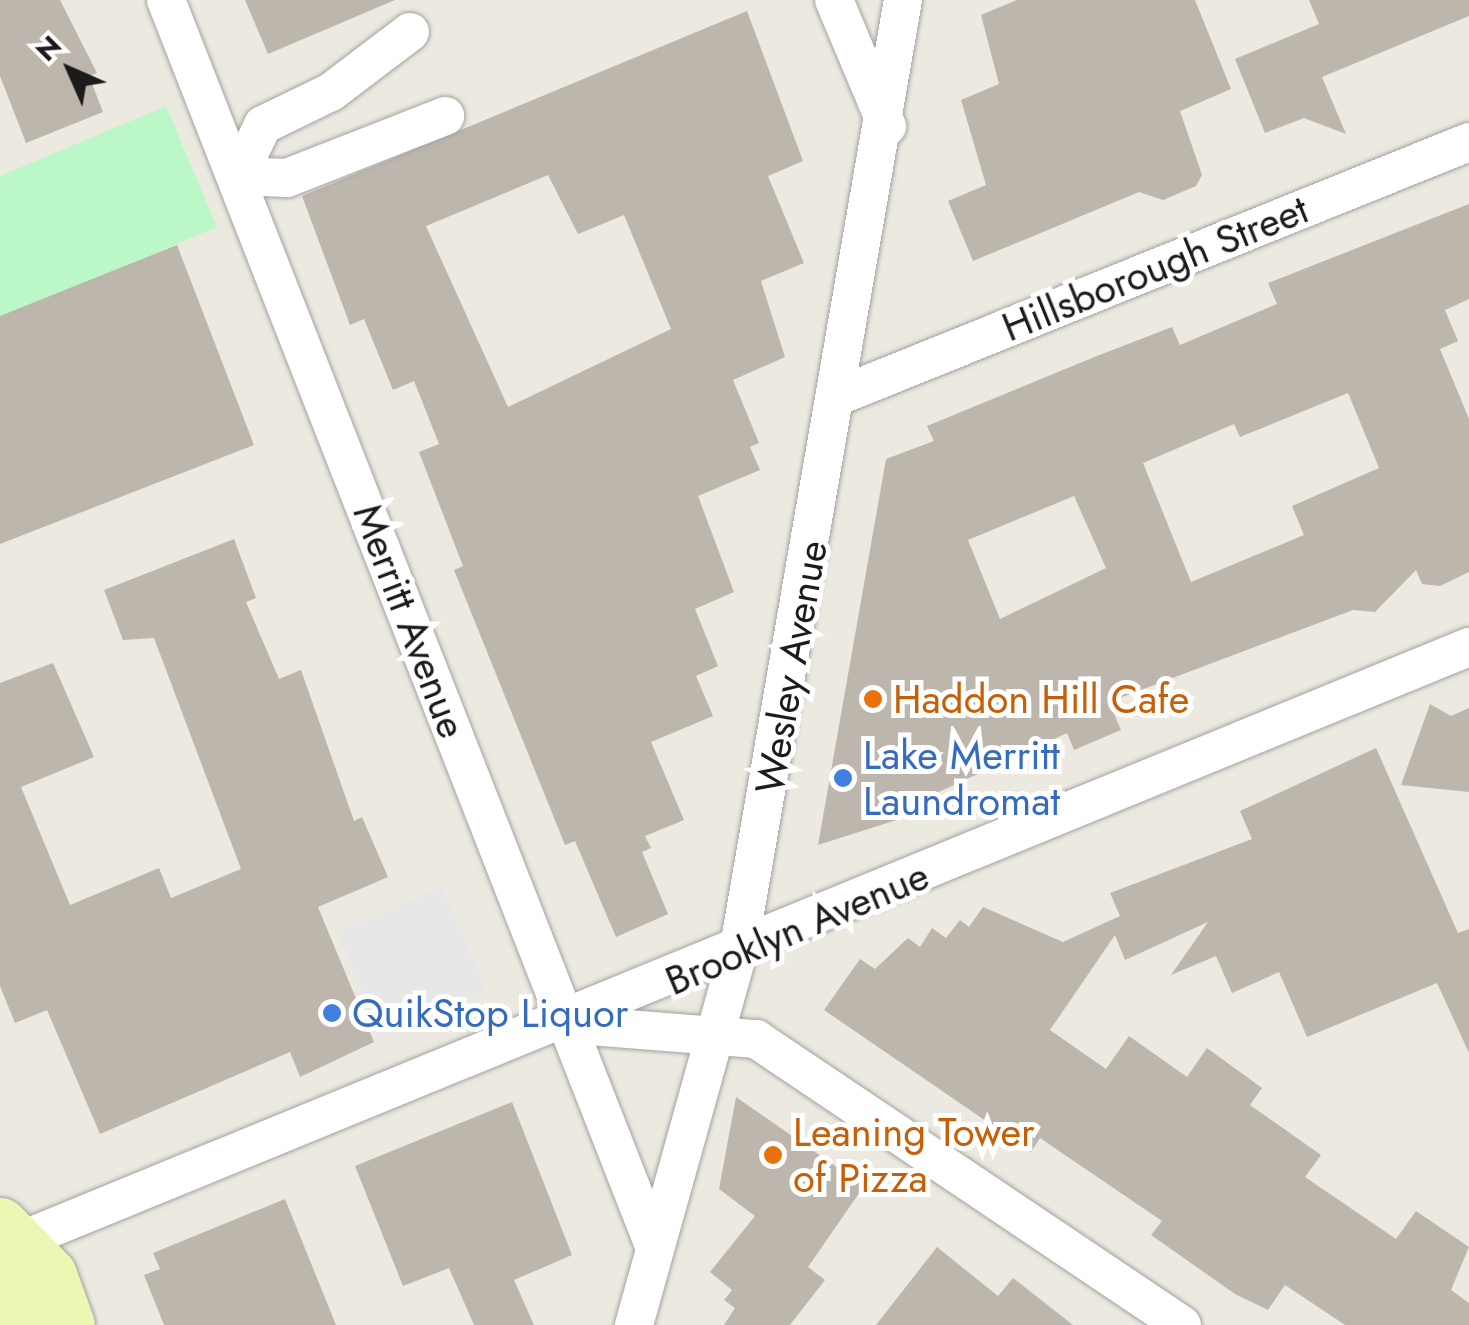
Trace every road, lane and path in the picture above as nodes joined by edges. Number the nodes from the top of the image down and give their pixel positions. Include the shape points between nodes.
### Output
1 (166, 0) edge
2 (834, 0) edge
3 (903, 0) edge
4 (410, 32) dead end
5 (445, 116) dead end
6 (888, 128) junction
7 (1469, 142) edge
8 (238, 176) junction
9 (842, 395) junction
10 (1469, 648) edge
11 (738, 952) junction
12 (566, 1024) junction
13 (716, 1034) junction
14 (5, 1235) edge
15 (653, 1243) junction
16 (28, 1325) edge
17 (67, 1325) edge
18 (634, 1325) edge
19 (1182, 1325) edge

1 - 8 street, Merritt Avenue
2 - 6 street
3 - 6 street, Wesley Avenue
4 - 8 street via 331,92 263,125
5 - 8 street via 287,178
6 - 9 street, Wesley Avenue
7 - 9 street, Hillsborough Street
8 - 12 street, Merritt Avenue
9 - 11 street, Wesley Avenue
10 - 11 street, Brooklyn Avenue
11 - 12 street, Brooklyn Avenue
11 - 13 street, Wesley Avenue
12 - 13 street
12 - 14 street, Brooklyn Avenue
12 - 15 street, Merritt Avenue
13 - 15 street, Wesley Avenue
13 - 19 street via 756,1039
14 - 16 main road via 10,1291
14 - 17 main road via 49,1275
15 - 18 street, Wesley Avenue

